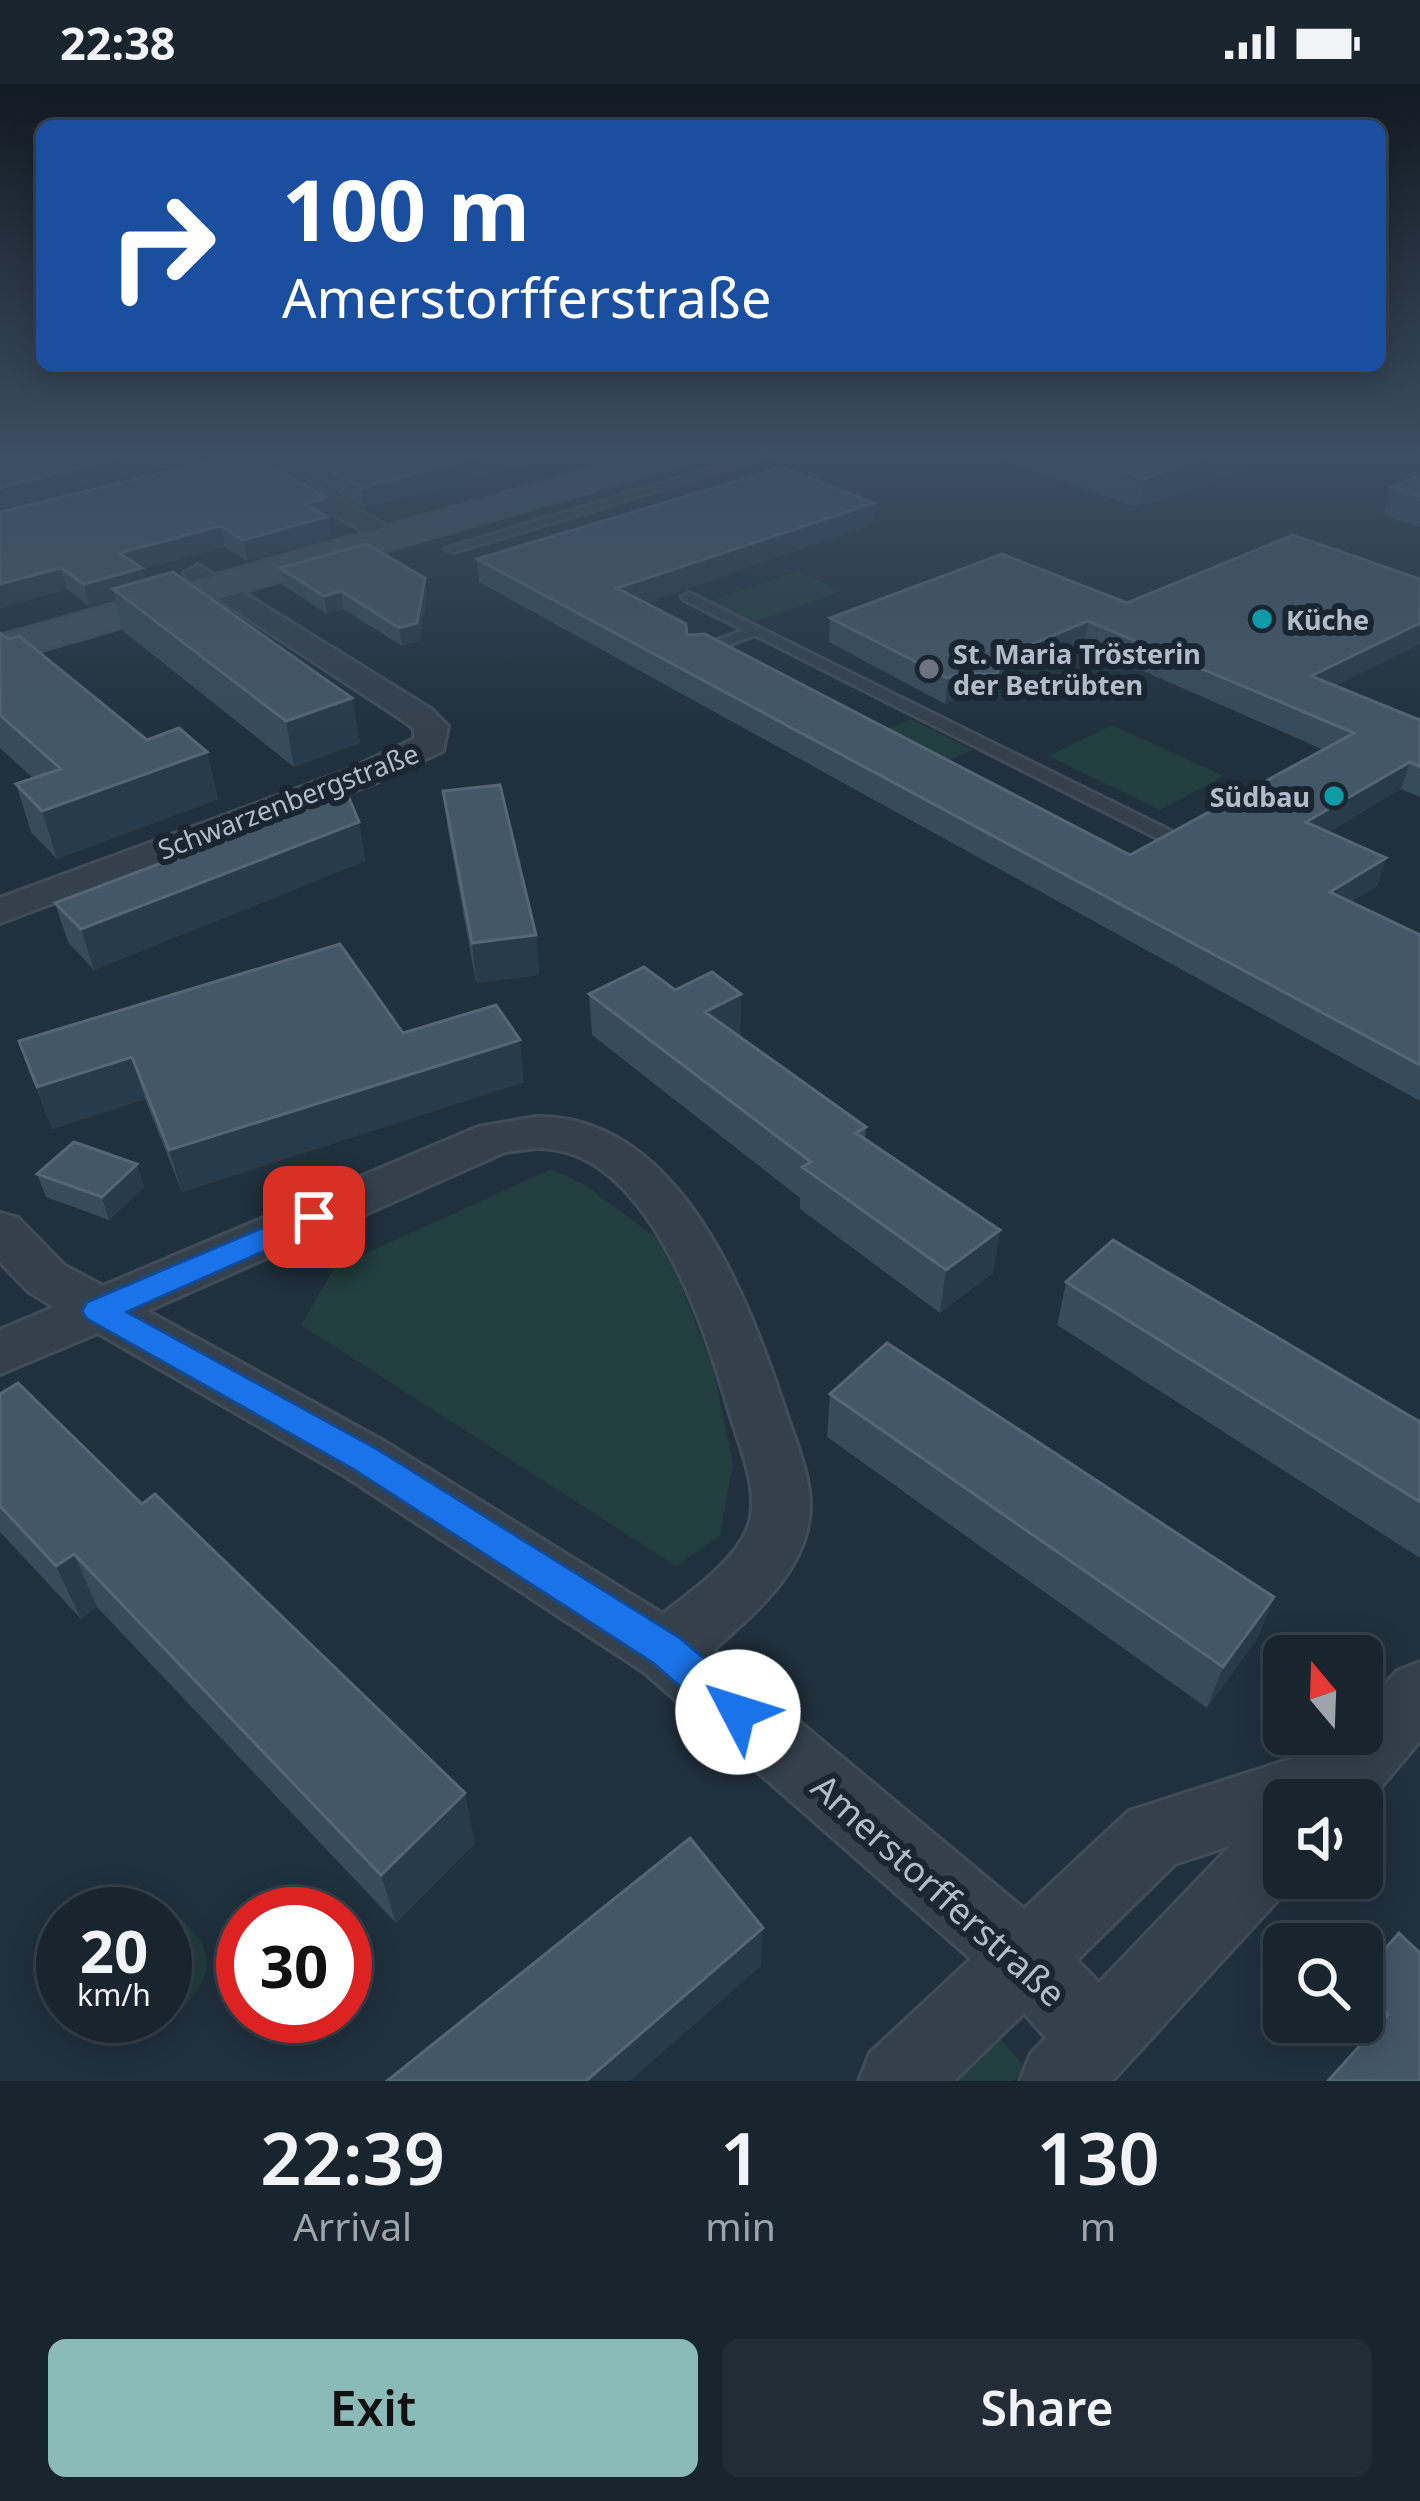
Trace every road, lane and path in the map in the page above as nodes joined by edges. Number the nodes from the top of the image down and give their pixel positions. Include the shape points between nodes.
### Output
1 (300, 548) edge
2 (326, 548) edge
3 (209, 579) junction
4 (689, 597) edge
5 (0, 628) edge
6 (756, 630) junction
7 (0, 649) edge
8 (695, 653) edge
9 (1172, 839) edge
10 (0, 911) edge
11 (0, 1231) edge
12 (98, 1311) junction
13 (0, 1353) edge
14 (667, 1651) junction
15 (1420, 1693) edge
16 (1343, 1779) edge
17 (1263, 1807) edge
18 (1263, 1863) edge
19 (1025, 1958) junction
20 (1078, 2060) edge
21 (898, 2081) edge

1 - 3 main road
2 - 3 main road
3 - 5 main road
3 - 7 main road
3 - 10 street, Schwarzenbergstraße via 418,716 430,726 431,744
4 - 6 lane
6 - 8 lane
6 - 9 lane
11 - 12 street, Amerstorfferstraße via 46,1279
12 - 13 street
12 - 14 street, Amerstorfferstraße via 365,1459
12 - 14 street via 495,1138 550,1133 600,1148 670,1214 697,1256 742,1360 778,1495 779,1526 762,1563
14 - 19 street, Amerstorfferstraße
15 - 16 street
17 - 19 street via 1154,1836
18 - 20 street
19 - 20 street, Amerstorfferstraße
19 - 21 street

